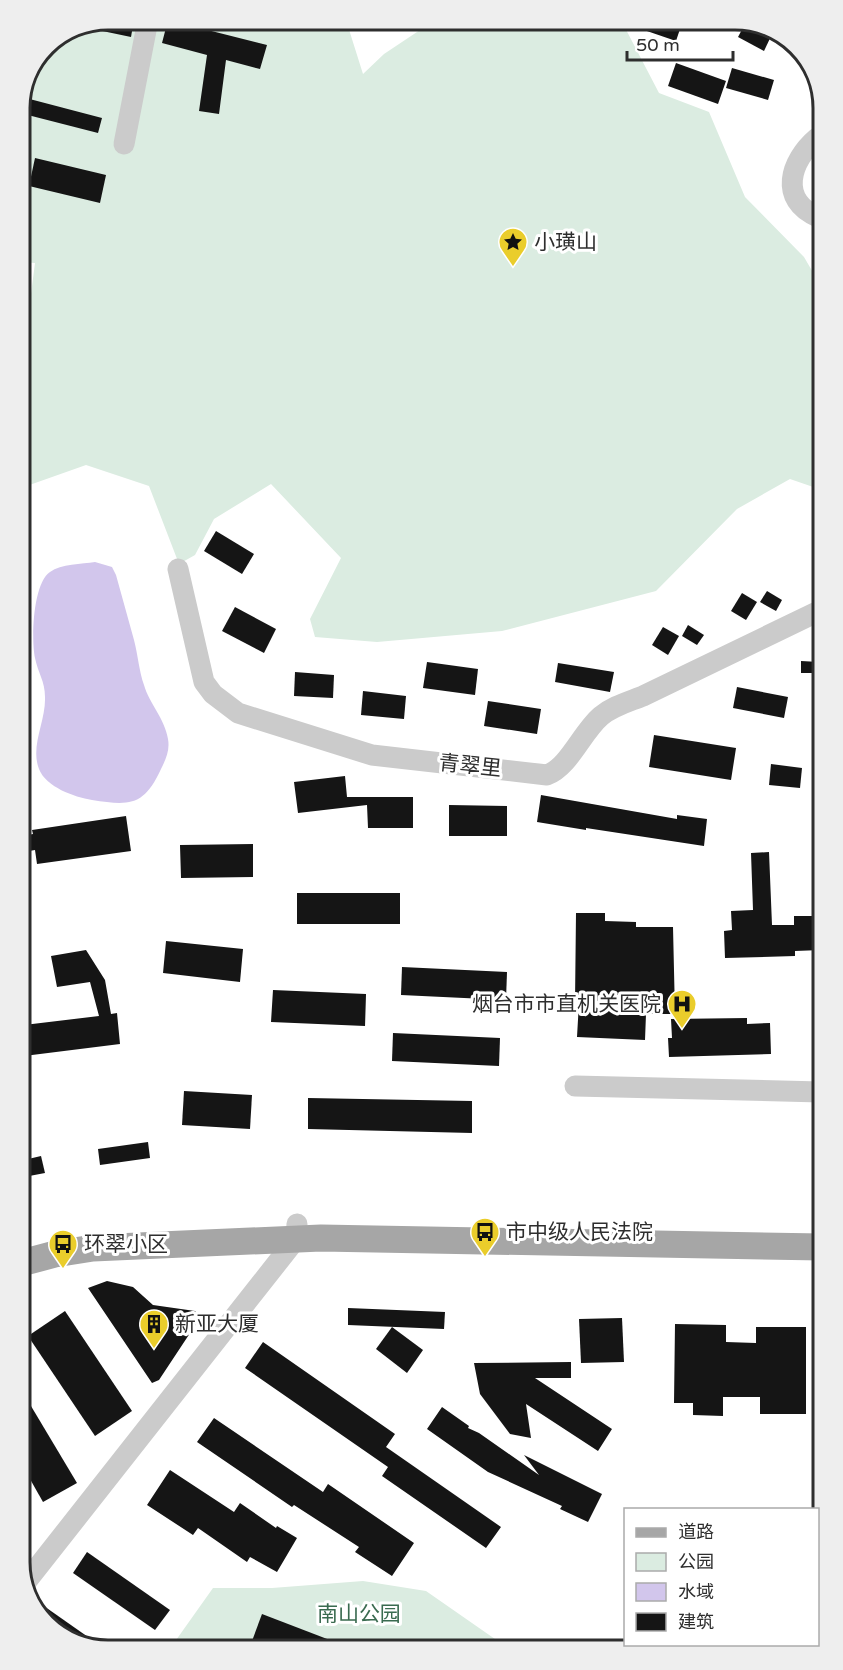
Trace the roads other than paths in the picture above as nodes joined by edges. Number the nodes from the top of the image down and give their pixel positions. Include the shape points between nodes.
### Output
1 (146, 30) edge
2 (813, 142) edge
3 (124, 144) dead end
4 (813, 214) edge
5 (178, 569) dead end
6 (813, 614) edge
7 (575, 1086) dead end
8 (813, 1092) edge
9 (297, 1231) junction
10 (813, 1232) edge
11 (30, 1245) edge
12 (813, 1247) edge
13 (30, 1261) edge
14 (32, 1575) edge

1 - 3 street
2 - 4 street via 792,175 794,194
5 - 6 street, 青翠里 via 204,682 238,713 372,755 547,775 561,766 596,720 616,706
7 - 8 street
9 - 10 main road
9 - 11 main road via 91,1233
9 - 12 main road via 321,1238
9 - 13 main road via 93,1248
9 - 14 street

